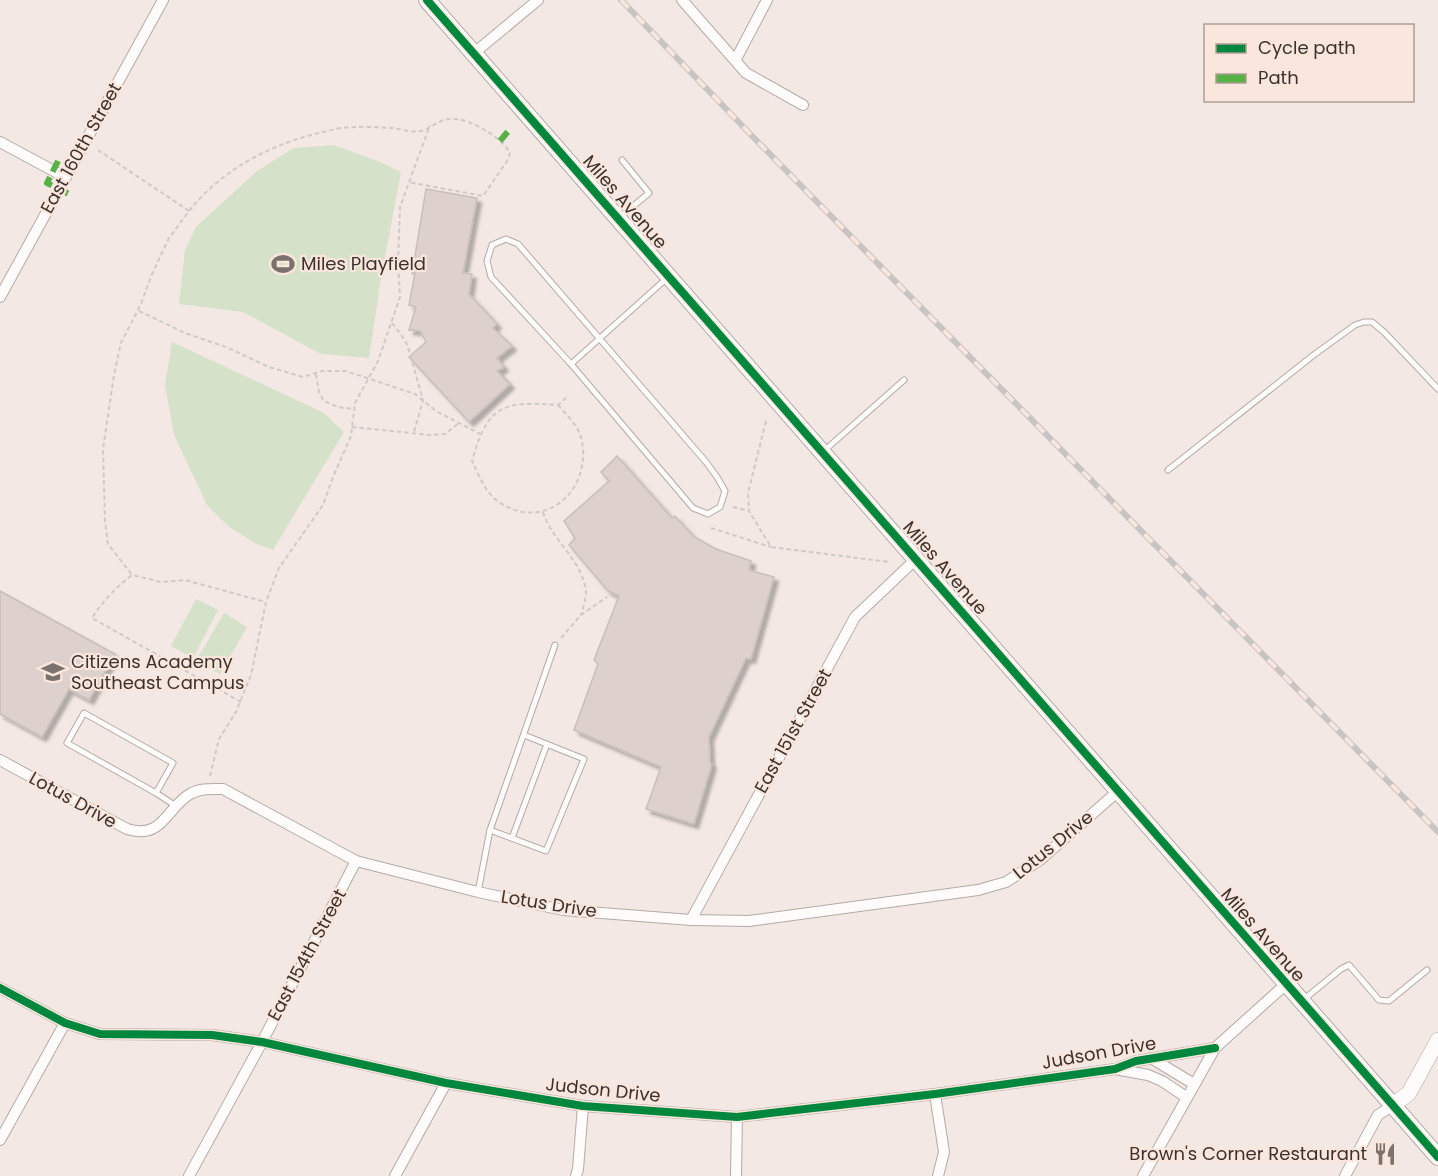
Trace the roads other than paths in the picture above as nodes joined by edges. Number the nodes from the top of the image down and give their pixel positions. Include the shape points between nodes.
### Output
1 (163, 0) edge
2 (427, 0) edge
3 (538, 0) edge
4 (682, 0) edge
5 (767, 0) edge
6 (474, 53) junction
7 (736, 59) junction
8 (803, 105) dead end
9 (0, 142) edge
10 (622, 160) dead end
11 (64, 177) junction
12 (619, 218) junction
13 (670, 276) junction
14 (0, 297) edge
15 (599, 339) junction
16 (571, 364) junction
17 (904, 380) dead end
18 (1438, 389) edge
19 (824, 451) junction
20 (1168, 470) dead end
21 (917, 558) junction
22 (555, 645) road end
23 (524, 735) junction
24 (547, 744) junction
25 (0, 760) edge
26 (1118, 792) junction
27 (156, 793) junction
28 (177, 806) junction
29 (490, 830) junction
30 (512, 838) junction
31 (356, 861) junction
32 (478, 892) junction
33 (690, 920) junction
34 (1427, 970) dead end
35 (1286, 984) junction
36 (0, 988) edge
37 (1301, 1001) junction
38 (65, 1023) junction
39 (1438, 1040) edge
40 (262, 1042) junction
41 (1215, 1048) junction
42 (1150, 1059) junction
43 (1115, 1069) junction
44 (446, 1083) junction
45 (1194, 1084) junction
46 (935, 1094) junction
47 (1186, 1097) junction
48 (583, 1106) junction
49 (1392, 1106) junction
50 (737, 1117) junction
51 (0, 1140) edge
52 (1438, 1157) edge
53 (189, 1176) edge
54 (395, 1176) edge
55 (576, 1176) edge
56 (736, 1176) edge
57 (938, 1176) edge
58 (1143, 1176) edge
59 (1345, 1176) edge

1 - 11 street, East 160th Street
2 - 6 main road, Miles Avenue
3 - 6 street
4 - 7 street
5 - 7 street
6 - 12 main road, Miles Avenue
7 - 8 street via 746,73
9 - 11 street
10 - 12 lane via 649,193
11 - 14 street, East 160th Street
12 - 13 main road, Miles Avenue
13 - 15 lane
13 - 19 main road, Miles Avenue
15 - 16 lane
15 - 16 lane via 518,244 506,239 492,245 487,261 491,277
15 - 16 lane via 717,477 725,491 720,507 708,514 693,508
17 - 19 lane
18 - 20 lane via 1384,332 1372,322 1364,322 1315,354
19 - 21 main road, Miles Avenue
21 - 26 main road, Miles Avenue
21 - 33 street, East 151st Street via 855,617
22 - 23 lane
23 - 24 lane
23 - 29 lane
24 - 30 lane
24 - 30 lane via 584,759 546,851
25 - 28 street, Lotus Drive via 137,832 160,825
26 - 33 street, Lotus Drive via 1040,860 1006,882 978,890 749,921
26 - 35 main road, Miles Avenue
27 - 27 lane via 67,743 84,713 172,763
27 - 28 lane
28 - 31 street, Lotus Drive via 190,794 223,789
29 - 30 lane
29 - 32 lane
31 - 32 street, Lotus Drive
31 - 40 street, East 154th Street
32 - 33 street, Lotus Drive via 563,910
34 - 37 lane via 1389,1001 1379,1000 1349,966
35 - 37 main road, Miles Avenue
35 - 41 street
36 - 38 street, Judson Drive
37 - 49 main road, Miles Avenue
38 - 40 street, Judson Drive via 100,1034 212,1035
38 - 51 street
39 - 49 street via 1409,1093
40 - 44 street, Judson Drive
40 - 53 street, East 154th Street
41 - 42 street, Judson Drive
41 - 45 street
42 - 43 street, Judson Drive
42 - 45 street, Judson Drive
43 - 46 street, Judson Drive
43 - 47 street, Judson Drive via 1148,1075
44 - 48 street, Judson Drive
44 - 54 street
45 - 47 street
46 - 50 street, Judson Drive
46 - 57 street via 944,1152
47 - 58 street
48 - 50 street, Judson Drive
48 - 55 street
49 - 52 main road, Miles Avenue
49 - 59 street via 1378,1115
50 - 56 street

